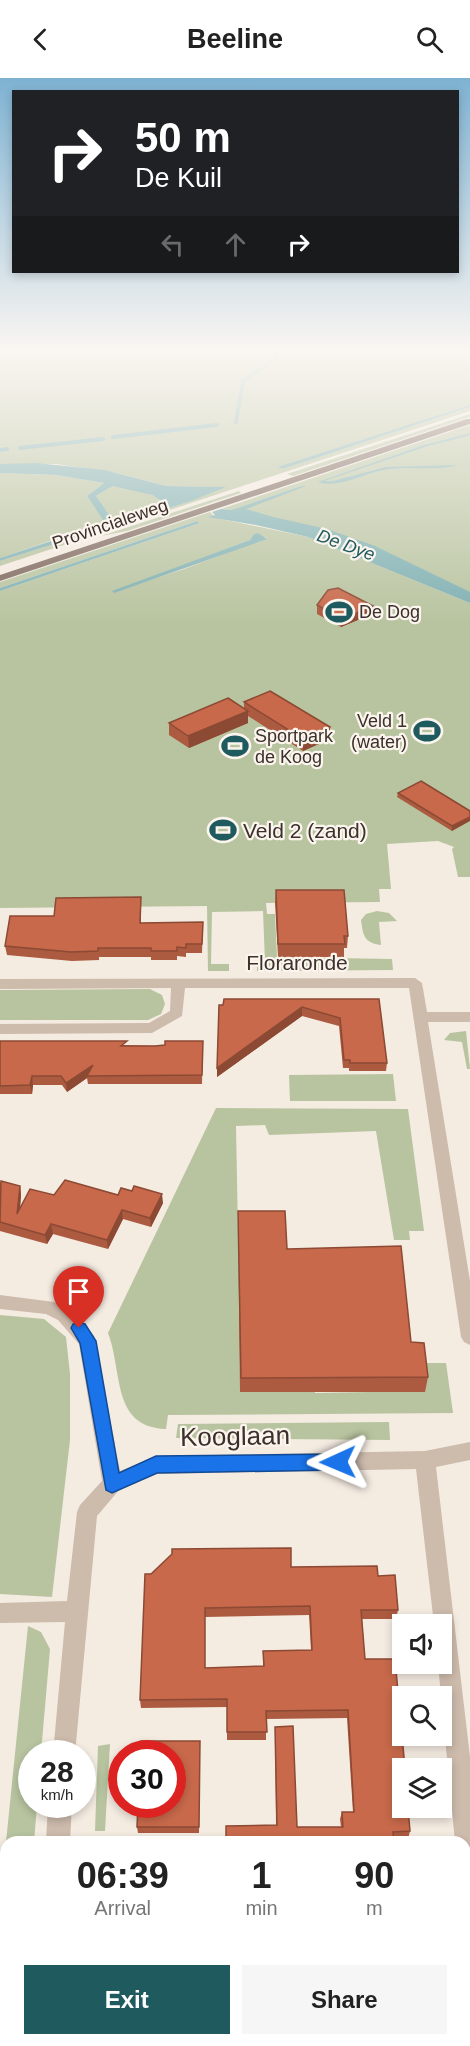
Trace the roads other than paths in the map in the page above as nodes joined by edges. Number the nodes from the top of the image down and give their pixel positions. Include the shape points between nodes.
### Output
1 (414, 440) edge
2 (0, 578) edge
3 (0, 984) edge
4 (178, 985) junction
5 (422, 1017) junction
6 (470, 1017) edge
7 (0, 1029) edge
8 (0, 1302) edge
9 (470, 1337) edge
10 (470, 1451) edge
11 (425, 1460) junction
12 (112, 1484) junction
13 (76, 1611) junction
14 (0, 1613) edge
15 (65, 1740) edge
16 (59, 1818) edge
17 (58, 1836) edge
18 (466, 1836) edge

1 - 2 main road, Provincialeweg
3 - 4 street, Floraronde
4 - 5 street, Floraronde via 415,983
4 - 7 street via 177,1013 152,1028
5 - 6 street
5 - 9 street
8 - 12 street via 48,1307 64,1315 88,1341
10 - 11 street, Kooglaan
11 - 12 street, Kooglaan via 156,1465
11 - 18 street
12 - 13 street via 87,1512
13 - 14 street
13 - 15 street
16 - 17 street

